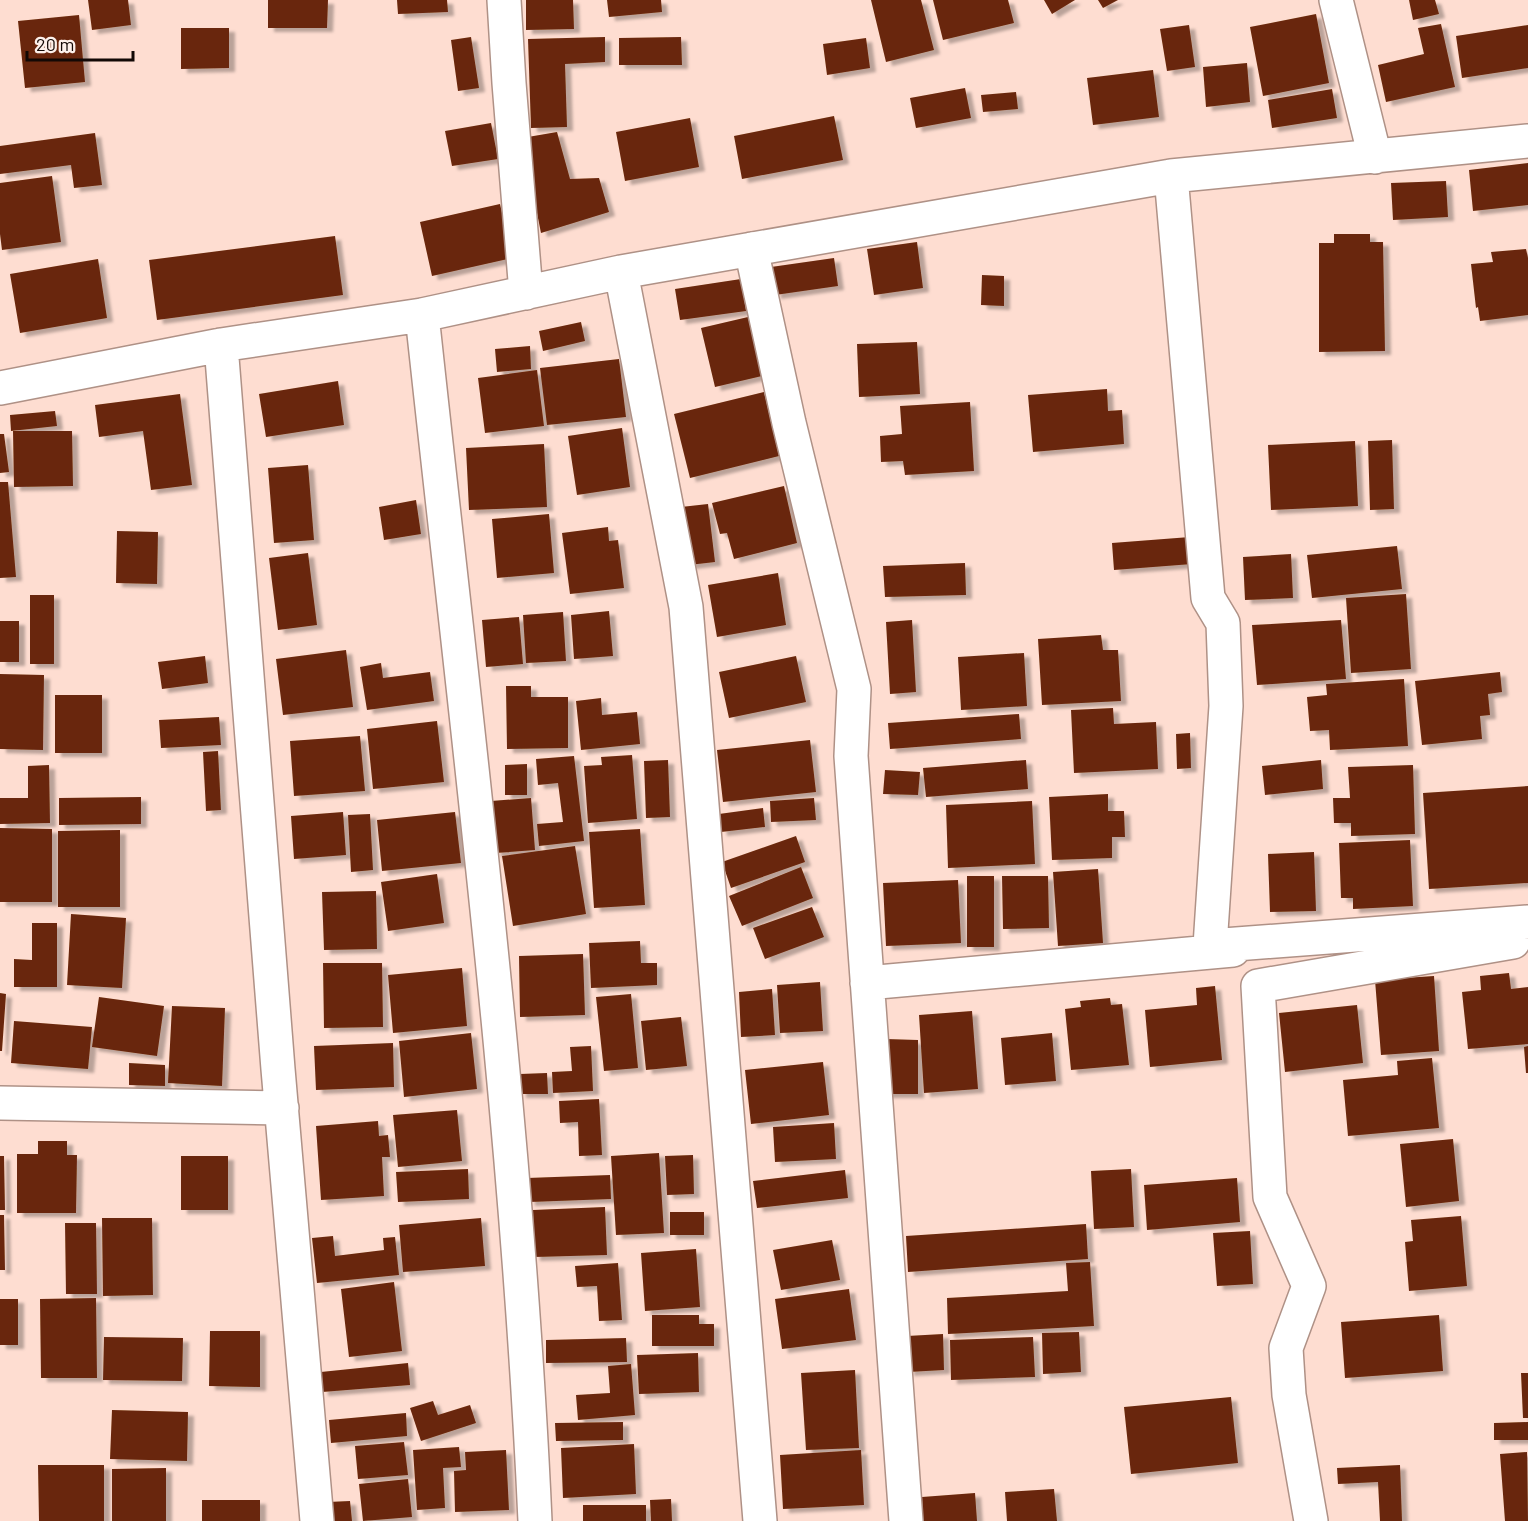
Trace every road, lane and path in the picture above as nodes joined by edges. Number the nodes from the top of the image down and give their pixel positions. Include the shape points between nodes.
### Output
1 (504, 0) edge
2 (1336, 0) edge
3 (1528, 141) edge
4 (1375, 157) junction
5 (1171, 176) junction
6 (751, 249) junction
7 (621, 272) junction
8 (526, 293) junction
9 (422, 315) junction
10 (220, 345) junction
11 (0, 388) edge
12 (1528, 922) edge
13 (1528, 939) edge
14 (867, 983) junction
15 (0, 1103) edge
16 (282, 1108) junction
17 (317, 1521) edge
18 (535, 1521) edge
19 (760, 1521) edge
20 (906, 1521) edge
21 (1311, 1521) edge

1 - 8 street
2 - 4 street
3 - 4 street
4 - 5 street
5 - 6 street
5 - 12 street via 1208,598 1222,623 1226,706 1210,946
6 - 7 street
6 - 14 street via 854,689 851,756
7 - 8 street
7 - 19 street via 686,607
8 - 9 street
9 - 10 street
9 - 18 street via 503,1062
10 - 11 street
10 - 16 street
12 - 14 street
13 - 21 street via 1258,986 1270,1197 1309,1286 1286,1348 1289,1395
14 - 20 street
15 - 16 street
16 - 17 street

